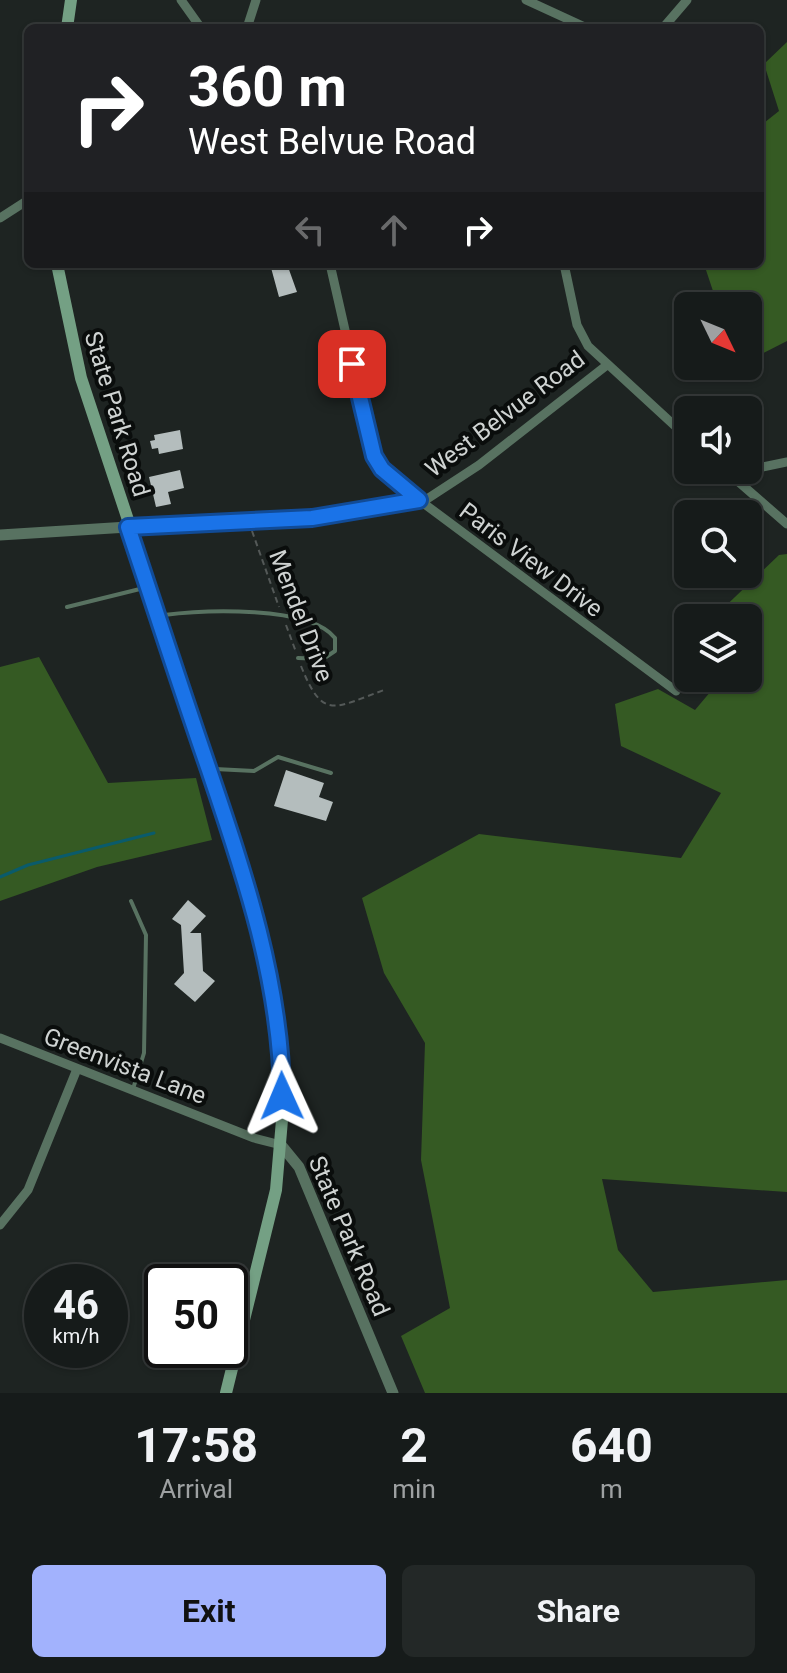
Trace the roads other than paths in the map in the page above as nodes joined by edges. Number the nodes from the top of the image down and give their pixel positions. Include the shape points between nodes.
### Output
1 (71, 0) edge
2 (181, 0) edge
3 (256, 0) edge
4 (526, 0) edge
5 (687, 0) edge
6 (68, 24) edge
7 (198, 24) edge
8 (248, 24) edge
9 (578, 24) edge
10 (666, 24) edge
11 (24, 203) edge
12 (0, 218) edge
13 (58, 268) edge
14 (331, 268) edge
15 (565, 268) edge
16 (607, 365) junction
17 (674, 425) edge
18 (787, 462) edge
19 (762, 466) edge
20 (741, 484) edge
21 (419, 500) junction
22 (787, 524) edge
23 (128, 527) junction
24 (0, 535) edge
25 (148, 587) junction
26 (67, 607) dead end
27 (157, 616) junction
28 (298, 658) road end
29 (674, 690) edge
30 (208, 769) junction
31 (331, 773) dead end
32 (131, 901) dead end
33 (0, 1038) edge
34 (77, 1069) junction
35 (132, 1090) junction
36 (281, 1145) junction
37 (0, 1225) edge
38 (226, 1393) edge
39 (393, 1393) edge

1 - 6 main road
2 - 7 street
3 - 8 street
4 - 9 street
5 - 10 street
11 - 12 street
13 - 23 main road, State Park Road via 81,378
14 - 21 street, Paris View Drive via 374,456
15 - 16 street via 577,325
16 - 17 street
16 - 21 street, West Belvue Road via 479,465 440,493
18 - 19 street
20 - 22 street
21 - 23 street, West Belvue Road via 340,515
21 - 29 street, Paris View Drive
23 - 24 street, West Belvue Road
23 - 25 main road, State Park Road
25 - 26 lane
25 - 27 main road, State Park Road
27 - 28 lane via 253,611 282,615 335,638 335,651 327,658
27 - 30 main road, State Park Road
30 - 31 lane via 254,771 278,757
30 - 36 main road, State Park Road via 233,837 275,1002 282,1072
32 - 35 lane via 146,935 144,1053
33 - 34 street, Greenvista Lane
34 - 35 street, Greenvista Lane
34 - 37 street via 28,1190
35 - 36 street, Greenvista Lane
36 - 38 main road via 276,1190
36 - 39 street, State Park Road via 299,1167

